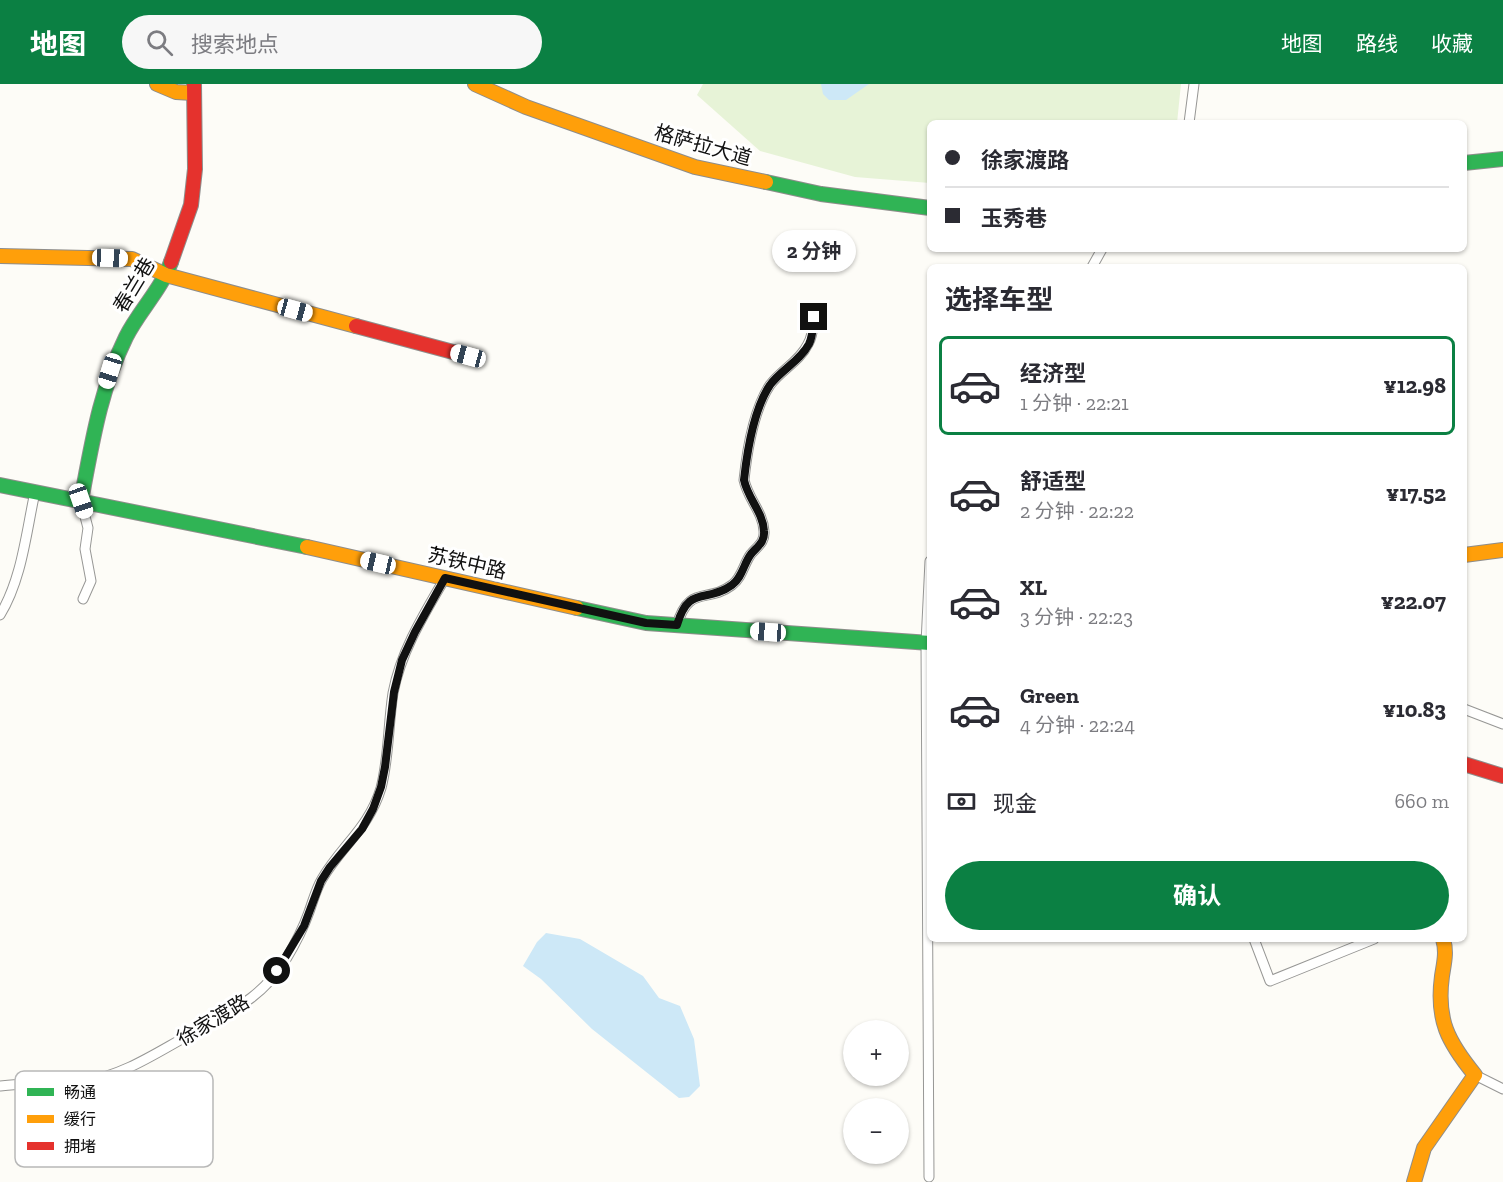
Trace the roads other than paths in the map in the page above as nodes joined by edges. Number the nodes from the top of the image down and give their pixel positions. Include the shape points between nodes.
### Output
1 (157, 84) edge
2 (475, 84) edge
3 (1194, 84) edge
4 (193, 88) edge
5 (1188, 120) edge
6 (1503, 159) edge
7 (1467, 163) edge
8 (927, 208) edge
9 (0, 256) edge
10 (166, 275) junction
11 (814, 317) dead end
12 (468, 356) dead end
13 (0, 485) edge
14 (35, 492) junction
15 (81, 501) junction
16 (1503, 550) edge
17 (1467, 555) edge
18 (445, 578) junction
19 (83, 599) dead end
20 (0, 615) edge
21 (677, 625) junction
22 (927, 643) edge
23 (1467, 710) edge
24 (1503, 724) edge
25 (1467, 765) edge
26 (1503, 776) edge
27 (929, 942) edge
28 (1255, 942) edge
29 (1367, 942) edge
30 (1444, 942) edge
31 (121, 1071) edge
32 (1475, 1075) junction
33 (0, 1086) edge
34 (15, 1086) edge
35 (1503, 1089) edge
36 (929, 1177) dead end
37 (1414, 1182) edge

1 - 4 main road via 176,92
2 - 8 main road, 格萨拉大道 via 526,107 695,167 821,194
3 - 5 street
4 - 10 main road, 春兰巷 via 195,169 191,205
6 - 7 main road
9 - 10 main road via 132,259
10 - 12 main road
10 - 15 main road, 春兰巷 via 127,334 110,371 98,409
11 - 21 street via 809,343 770,385 756,416 744,480 764,528 762,544 734,584 684,605
13 - 14 main road, 苏铁中路
14 - 15 main road, 苏铁中路
14 - 20 street via 15,583
15 - 18 main road, 苏铁中路
15 - 19 street via 88,528 85,549 91,581
16 - 17 main road
18 - 21 main road, 苏铁中路 via 646,623
18 - 31 street, 徐家渡路 via 402,660 385,767 373,809 321,881 304,926 284,962 252,998
21 - 22 main road, 苏铁中路
23 - 24 street
25 - 26 main road
27 - 36 street
28 - 29 street via 1270,981
30 - 32 main road via 1440,1014 1446,1034
32 - 35 street
32 - 37 main road via 1424,1148
33 - 34 street, 徐家渡路

